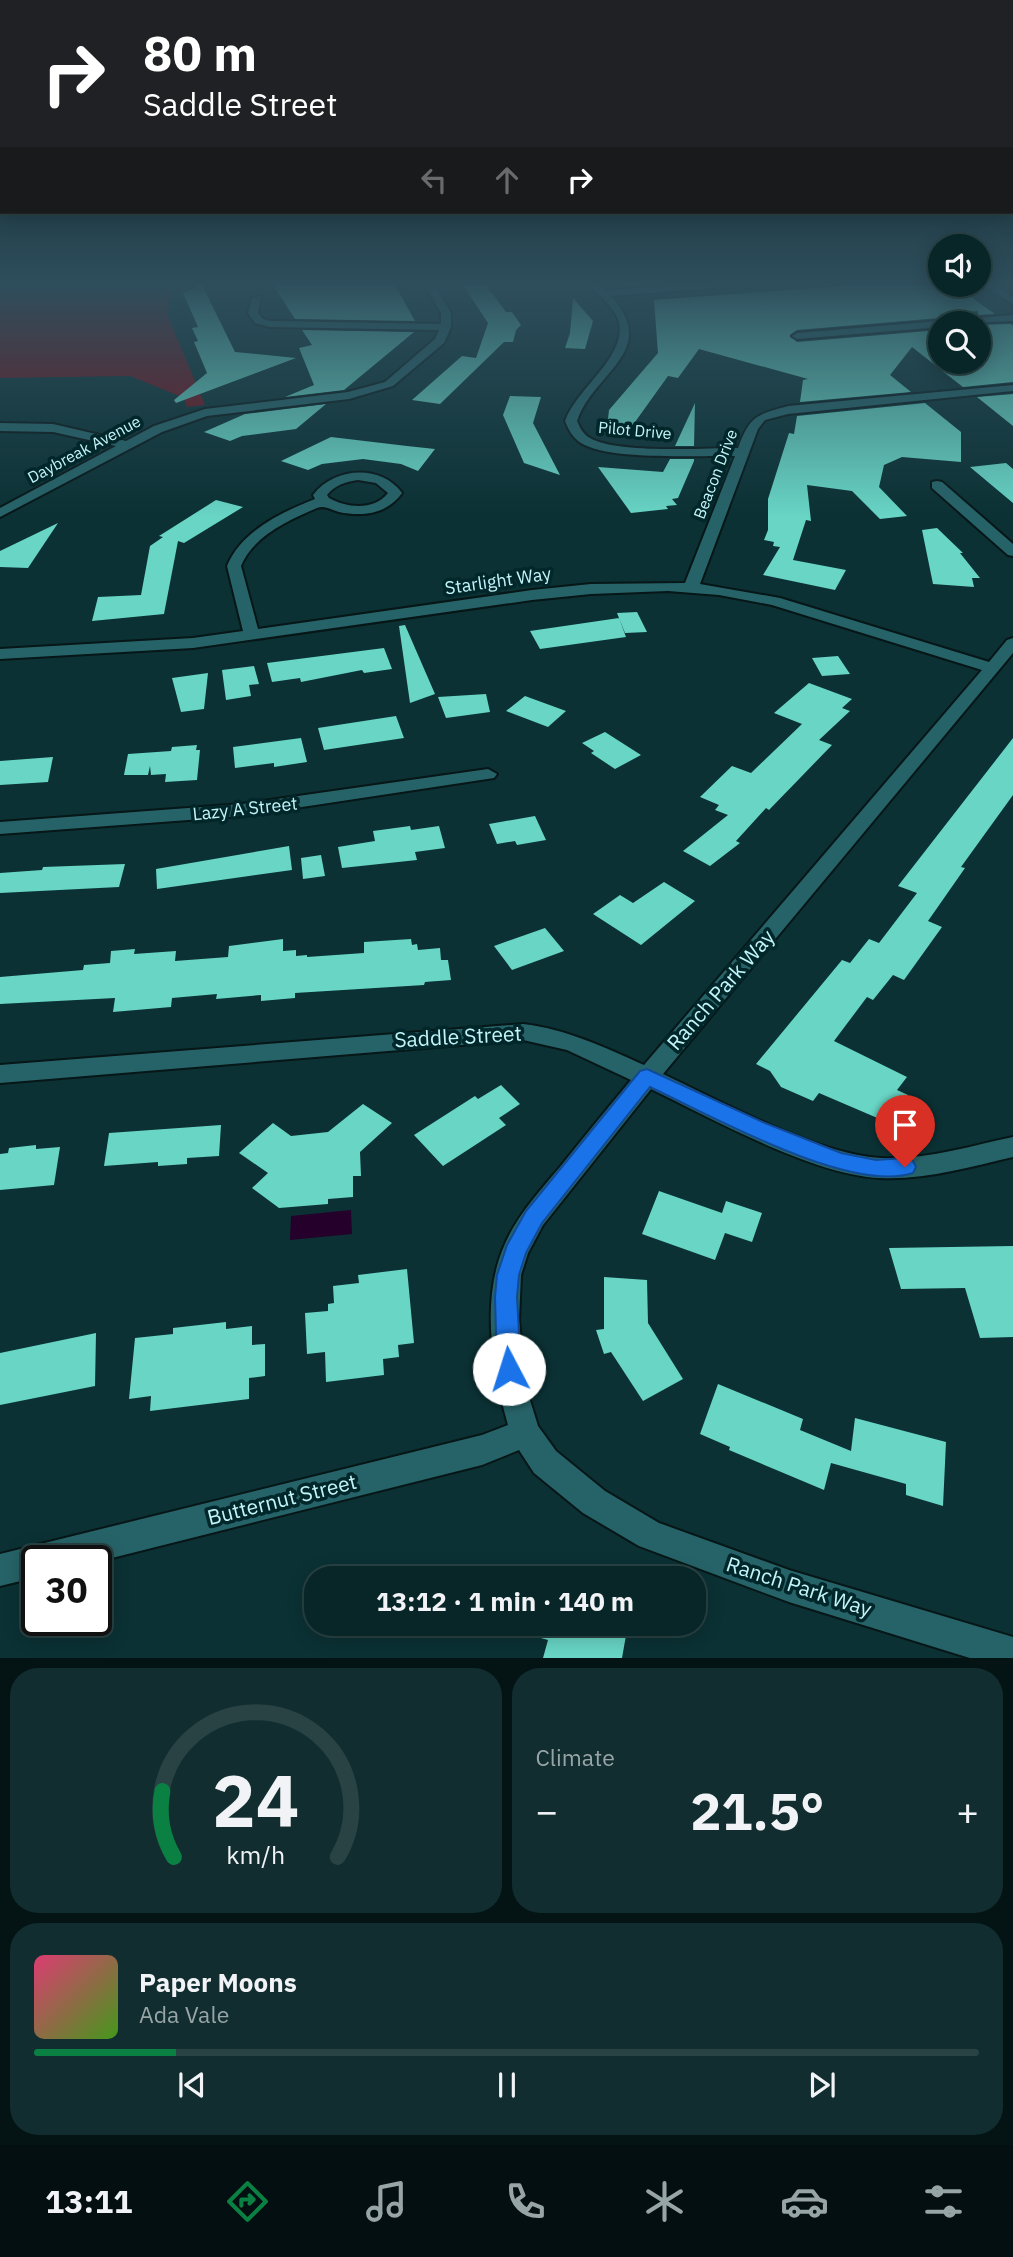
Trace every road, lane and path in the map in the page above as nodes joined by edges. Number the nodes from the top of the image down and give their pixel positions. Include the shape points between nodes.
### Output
1 (416, 362) edge
2 (613, 362) edge
3 (1013, 388) edge
4 (0, 427) edge
5 (126, 446) junction
6 (743, 452) junction
7 (937, 485) dead end
8 (323, 501) junction
9 (0, 513) edge
10 (1013, 552) edge
11 (691, 587) junction
12 (252, 635) junction
13 (1013, 643) edge
14 (0, 654) edge
15 (991, 668) junction
16 (488, 774) dead end
17 (0, 828) edge
18 (0, 1074) edge
19 (647, 1077) junction
20 (1013, 1147) edge
21 (525, 1433) junction
22 (101, 1545) edge
23 (21, 1565) edge
24 (0, 1570) edge
25 (951, 1634) junction
26 (1013, 1643) edge
27 (1013, 1654) edge

1 - 5 street, Daybreak Avenue via 382,387 200,414
2 - 6 street, Pilot Drive via 576,404 571,421 587,441 610,447
3 - 6 street, Beacon Drive via 774,413 757,420
4 - 5 street via 53,428
5 - 9 street, Daybreak Avenue
6 - 11 street, Beacon Drive
7 - 10 street
8 - 8 street via 340,509 366,509 385,504 395,493 384,481 349,478 323,489
8 - 12 street via 290,514 242,549 234,561
11 - 12 street, Starlight Way via 579,590
11 - 15 street, Starlight Way via 808,610
12 - 14 street, Starlight Way via 181,644
13 - 15 street, Ranch Park Way
15 - 19 street, Ranch Park Way
16 - 17 street, Lazy A Street via 254,809
18 - 19 street, Saddle Street via 506,1031 564,1038
19 - 20 street, Saddle Street via 784,1140 861,1167 923,1164
19 - 21 street, Ranch Park Way via 534,1217 515,1251 505,1320 511,1384
21 - 22 street, Butternut Street via 482,1450
21 - 25 street, Ranch Park Way via 545,1462 567,1482 650,1535 789,1586
23 - 24 street, Butternut Street
25 - 26 street, Ranch Park Way
25 - 27 street, Ranch Park Way

